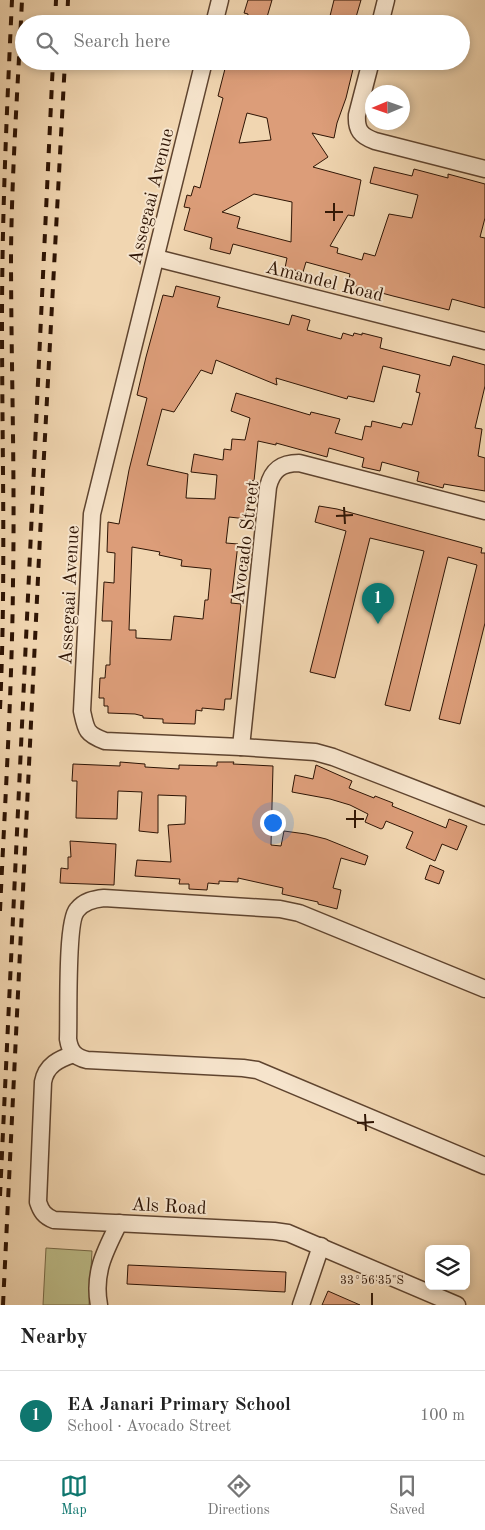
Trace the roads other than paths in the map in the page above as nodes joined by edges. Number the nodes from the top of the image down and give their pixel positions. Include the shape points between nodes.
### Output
1 (220, 0) edge
2 (386, 0) edge
3 (216, 15) edge
4 (382, 15) edge
5 (202, 70) edge
6 (369, 70) edge
7 (485, 169) edge
8 (156, 258) junction
9 (485, 341) edge
10 (485, 511) edge
11 (241, 747) junction
12 (485, 816) edge
13 (485, 989) edge
14 (74, 1054) junction
15 (485, 1166) edge
16 (119, 1223) junction
17 (320, 1246) junction
18 (99, 1305) edge
19 (301, 1305) edge
20 (457, 1305) edge

1 - 3 street
2 - 4 street
5 - 8 street, Assegaai Avenue
6 - 7 street via 357,115 359,132 375,141
8 - 9 street, Amandel Road
8 - 11 street, Assegaai Avenue via 92,514 82,711 86,729 105,741
10 - 11 street, Avocado Street via 299,464 290,463 276,470 268,487
11 - 12 street, Assegaai Avenue via 315,752 333,757
13 - 14 street via 290,911 104,898 90,900 76,910 71,930 68,1039
14 - 15 street via 88,1060 257,1070
14 - 16 street, Als Road via 60,1059 44,1075 38,1202 46,1217 54,1220
16 - 17 street, Als Road via 274,1231
16 - 18 street via 98,1272
17 - 19 street
17 - 20 street, Als Road

